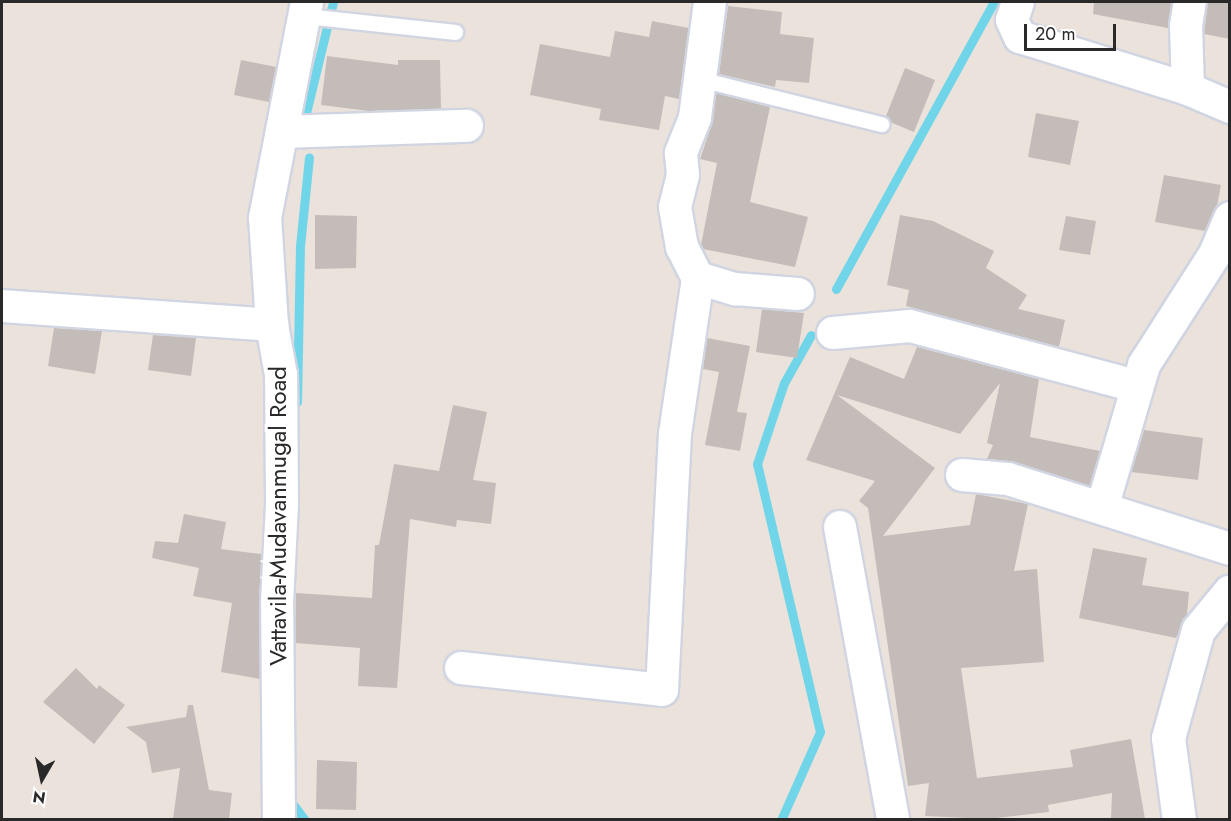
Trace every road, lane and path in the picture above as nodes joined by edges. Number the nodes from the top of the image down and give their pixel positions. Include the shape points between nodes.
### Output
1 (710, 2) edge
2 (1018, 2) edge
3 (1191, 2) edge
4 (306, 9) edge
5 (455, 32) dead end
6 (700, 79) junction
7 (1188, 89) junction
8 (1230, 107) edge
9 (881, 124) dead end
10 (467, 126) dead end
11 (282, 132) junction
12 (1230, 218) edge
13 (1222, 257) edge
14 (698, 278) junction
15 (798, 294) dead end
16 (2, 306) edge
17 (272, 325) junction
18 (833, 333) dead end
19 (1136, 386) junction
20 (962, 475) dead end
21 (1102, 508) junction
22 (840, 527) dead end
23 (1230, 549) edge
24 (1230, 591) edge
25 (461, 668) dead end
26 (279, 819) edge
27 (893, 819) edge
28 (1179, 819) edge

1 - 6 street
2 - 7 street via 1012,20 1020,38
3 - 7 street via 1186,26
4 - 5 lane
4 - 11 street, Vattavila-Mudavanmugal Road
6 - 9 lane
6 - 14 street via 695,118 681,153 683,175 675,207 682,247
7 - 8 street
10 - 11 street
11 - 17 street, Vattavila-Mudavanmugal Road via 265,218
12 - 13 street
13 - 19 street via 1144,365
14 - 15 street via 735,289
14 - 25 street via 675,434 662,690
16 - 17 street
17 - 26 street, Vattavila-Mudavanmugal Road via 281,375
18 - 19 street via 910,326
19 - 21 street
20 - 21 street via 1008,479
21 - 23 street
22 - 27 street
24 - 28 street via 1198,630 1168,738

